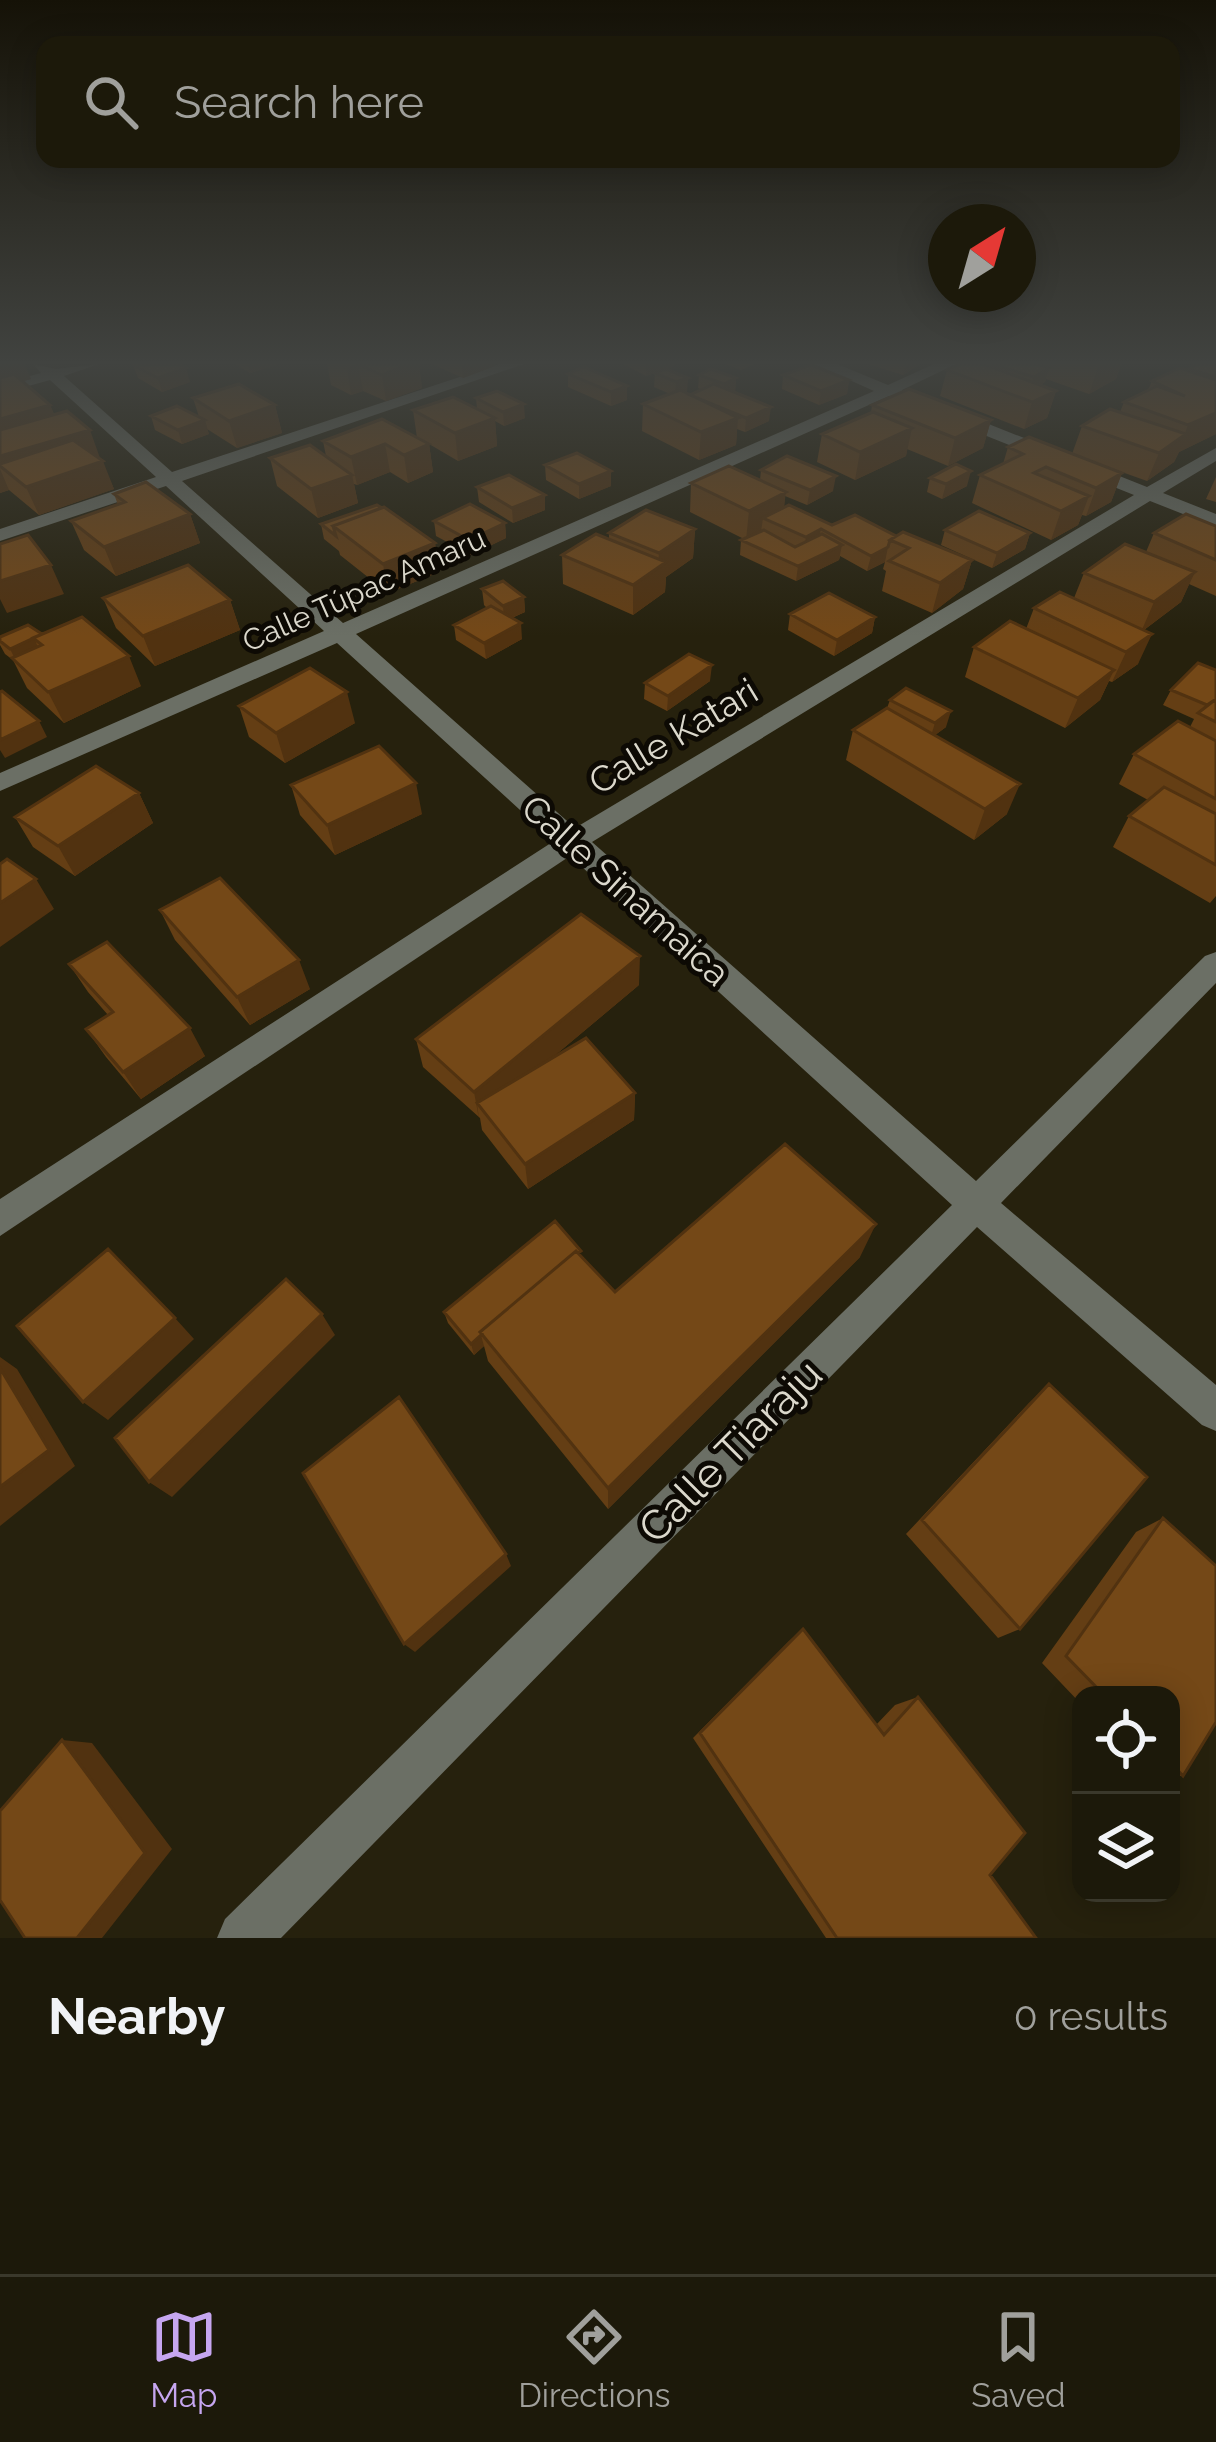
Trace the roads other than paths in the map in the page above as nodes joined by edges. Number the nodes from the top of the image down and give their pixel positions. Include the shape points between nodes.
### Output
1 (142, 454) edge
2 (240, 454) edge
3 (763, 454) edge
4 (1050, 454) edge
5 (1214, 454) edge
6 (168, 478) junction
7 (1150, 494) junction
8 (1216, 520) edge
9 (0, 535) edge
10 (341, 633) junction
11 (0, 783) edge
12 (572, 842) junction
13 (1216, 964) edge
14 (976, 1204) junction
15 (0, 1219) edge
16 (1216, 1411) edge
17 (244, 1938) edge

1 - 6 street, Calle Sinamaica
2 - 6 street
3 - 10 street, Calle Túpac Amaru
4 - 7 street
5 - 7 street, Calle Katari
6 - 9 street
6 - 10 street, Calle Sinamaica
7 - 8 street
7 - 12 street, Calle Katari
10 - 11 street, Calle Túpac Amaru
10 - 12 street, Calle Sinamaica
12 - 14 street, Calle Sinamaica
12 - 15 street, Calle Katari
13 - 14 street, Calle Tiaraju
14 - 16 street, Calle Sinamaica
14 - 17 street, Calle Tiaraju

